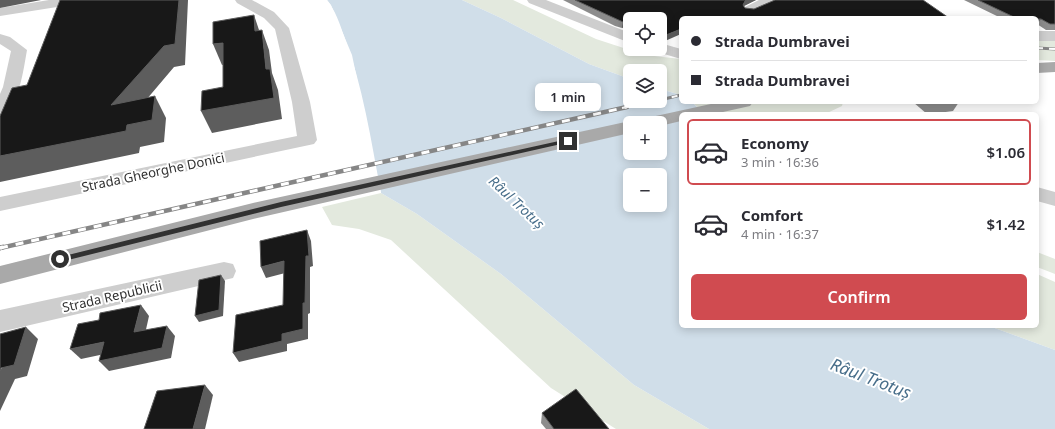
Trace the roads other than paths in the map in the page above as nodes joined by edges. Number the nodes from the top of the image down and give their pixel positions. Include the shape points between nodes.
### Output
1 (76, 0) edge
2 (242, 0) edge
3 (534, 0) edge
4 (770, 0) edge
5 (745, 9) edge
6 (0, 12) edge
7 (623, 35) edge
8 (1039, 36) edge
9 (1055, 36) edge
10 (0, 38) edge
11 (667, 50) edge
12 (679, 53) edge
13 (1055, 67) edge
14 (1039, 68) edge
15 (737, 104) edge
16 (0, 112) edge
17 (699, 112) edge
18 (679, 116) edge
19 (667, 119) edge
20 (623, 129) edge
21 (1039, 195) edge
22 (1055, 199) edge
23 (0, 204) edge
24 (224, 271) dead end
25 (0, 274) edge
26 (0, 321) edge

1 - 6 street
2 - 23 street, Strada Gheorghe Donici via 269,15 282,28 301,102 307,140
3 - 7 street
4 - 5 street
8 - 9 street
10 - 16 street via 19,50 12,87
11 - 12 street
13 - 14 main road
15 - 17 main road
18 - 19 main road
20 - 25 main road via 245,213
21 - 22 street
24 - 26 street, Strada Republicii

